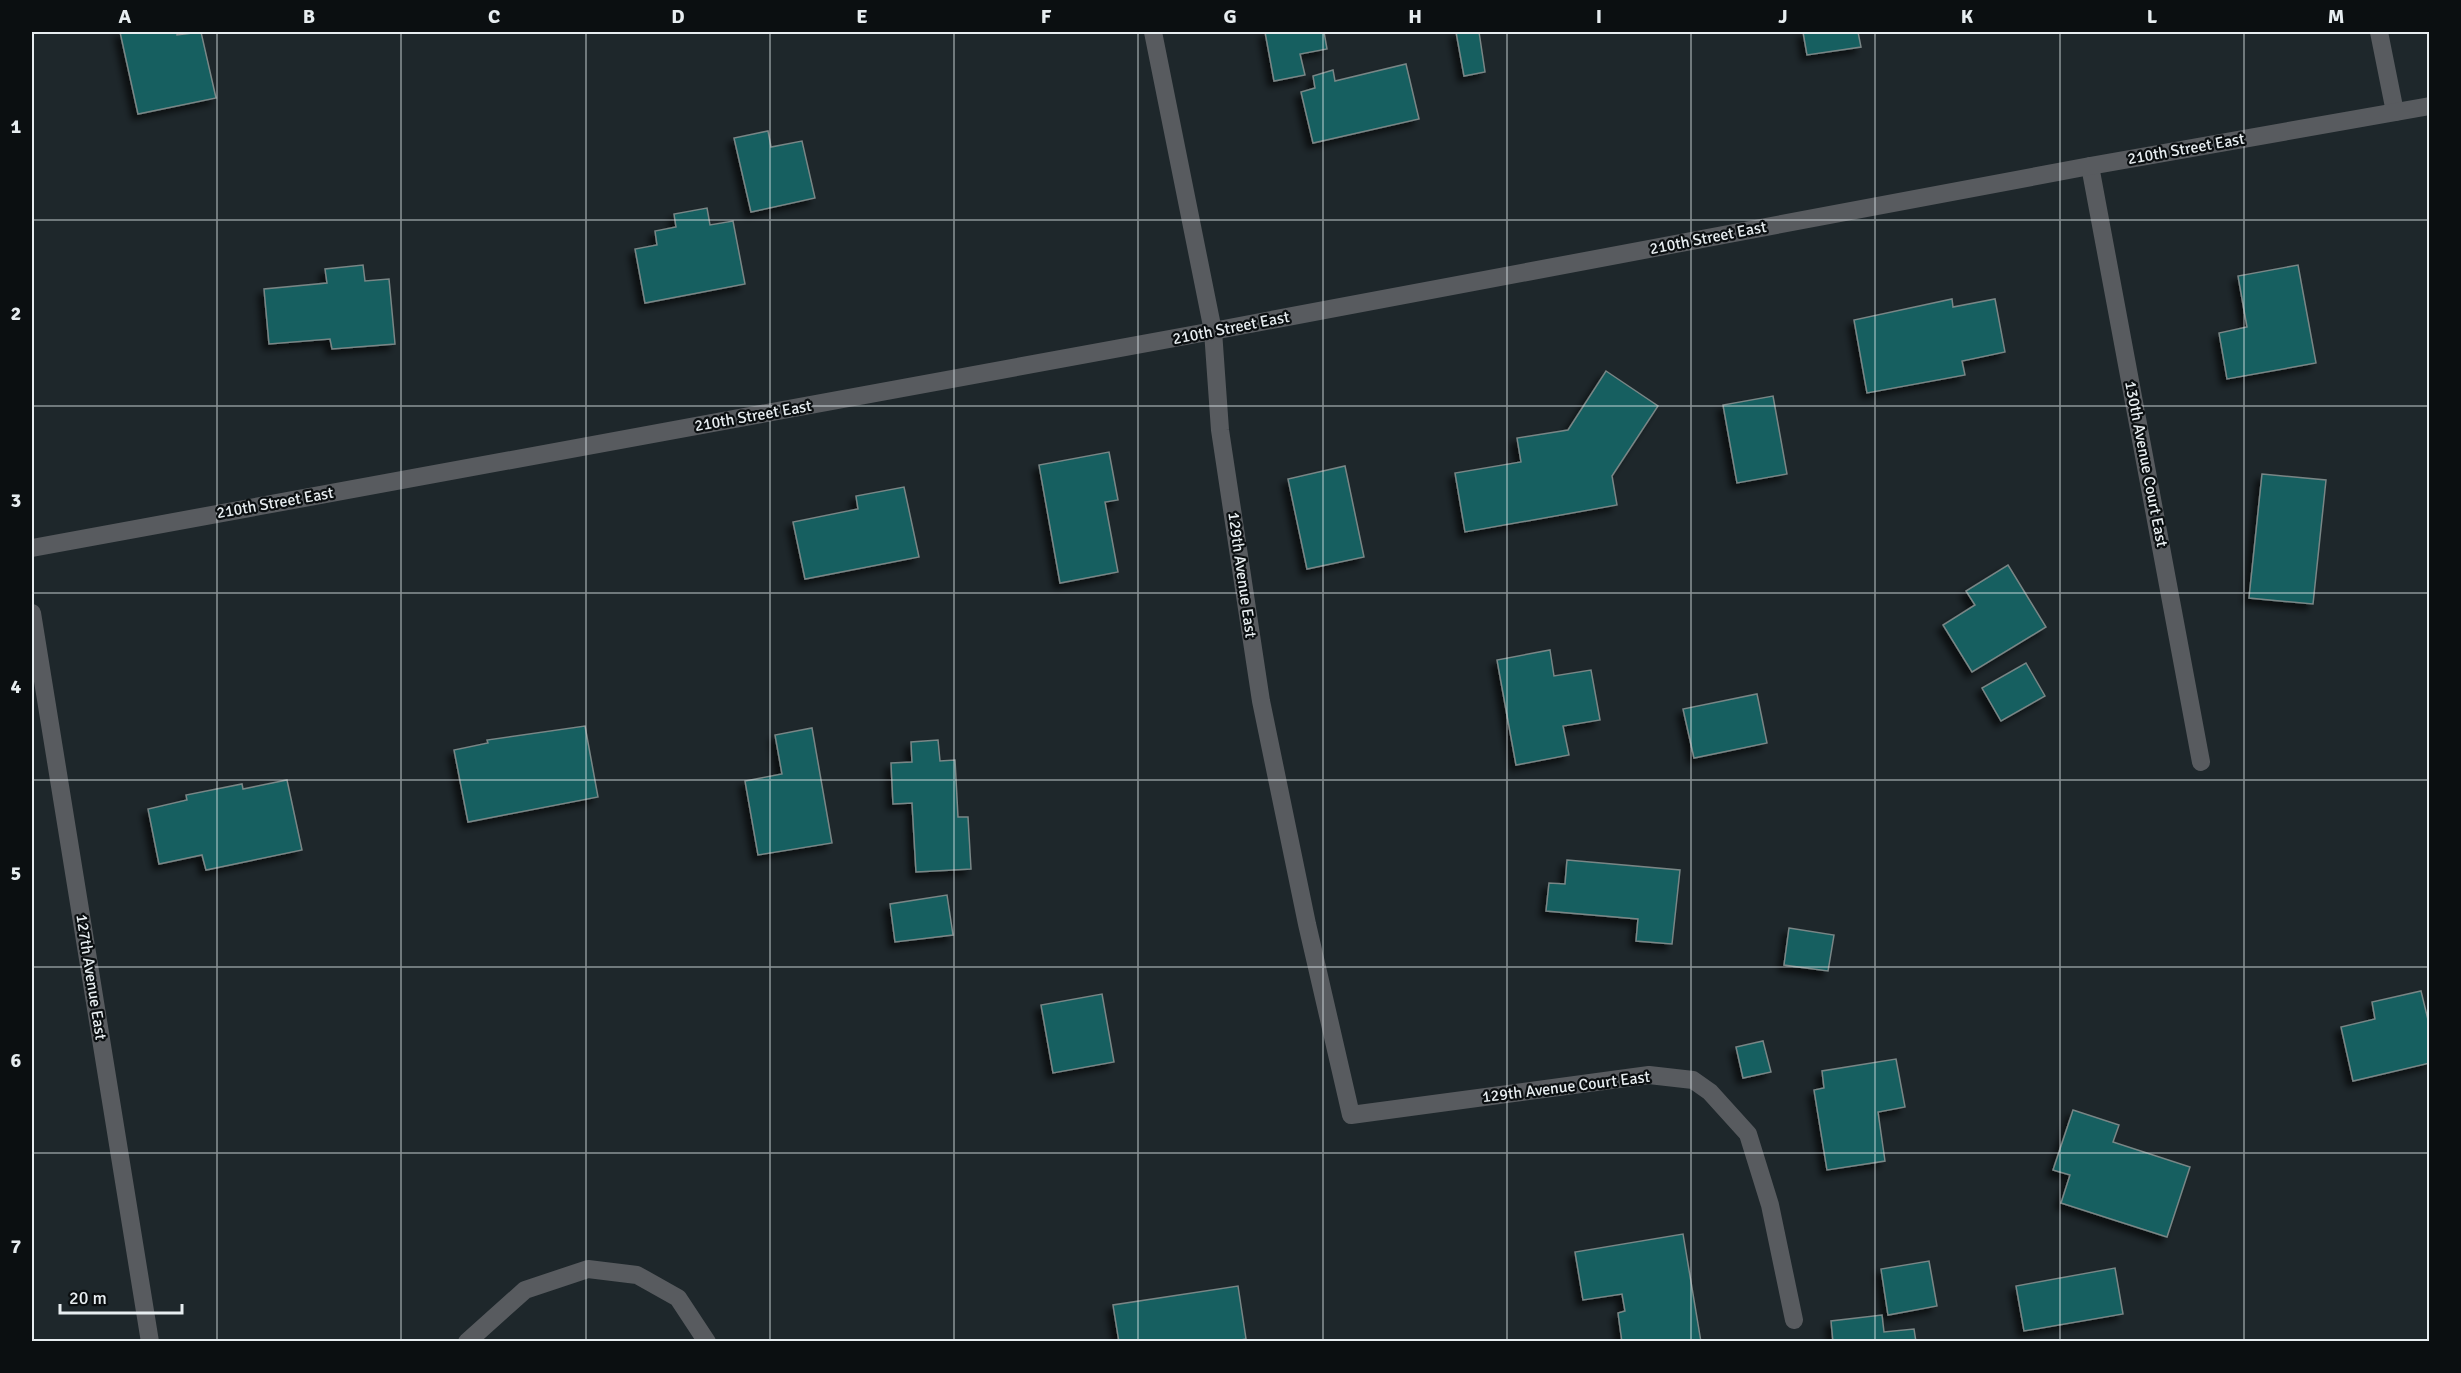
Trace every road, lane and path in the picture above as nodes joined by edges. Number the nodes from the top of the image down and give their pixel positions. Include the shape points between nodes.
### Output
1 (1153, 32) edge
2 (2379, 32) edge
3 (2430, 106) edge
4 (2395, 112) junction
5 (2090, 166) junction
6 (1213, 331) junction
7 (32, 548) edge
8 (32, 613) edge
9 (2202, 762) dead end
10 (1351, 1115) joint
11 (1794, 1320) dead end
12 (150, 1341) edge
13 (467, 1341) edge
14 (707, 1341) edge

1 - 6 street, 129th Avenue East
2 - 4 street
3 - 4 street, 210th Street East
4 - 5 street, 210th Street East
5 - 6 street, 210th Street East
5 - 9 street, 130th Avenue Court East
6 - 7 street, 210th Street East
6 - 10 street, 129th Avenue East via 1220,430 1261,701
8 - 12 street, 127th Avenue East
10 - 11 street, 129th Avenue Court East via 1649,1075 1693,1080 1710,1092 1748,1134 1770,1205
13 - 14 street via 525,1290 588,1269 637,1275 678,1298

